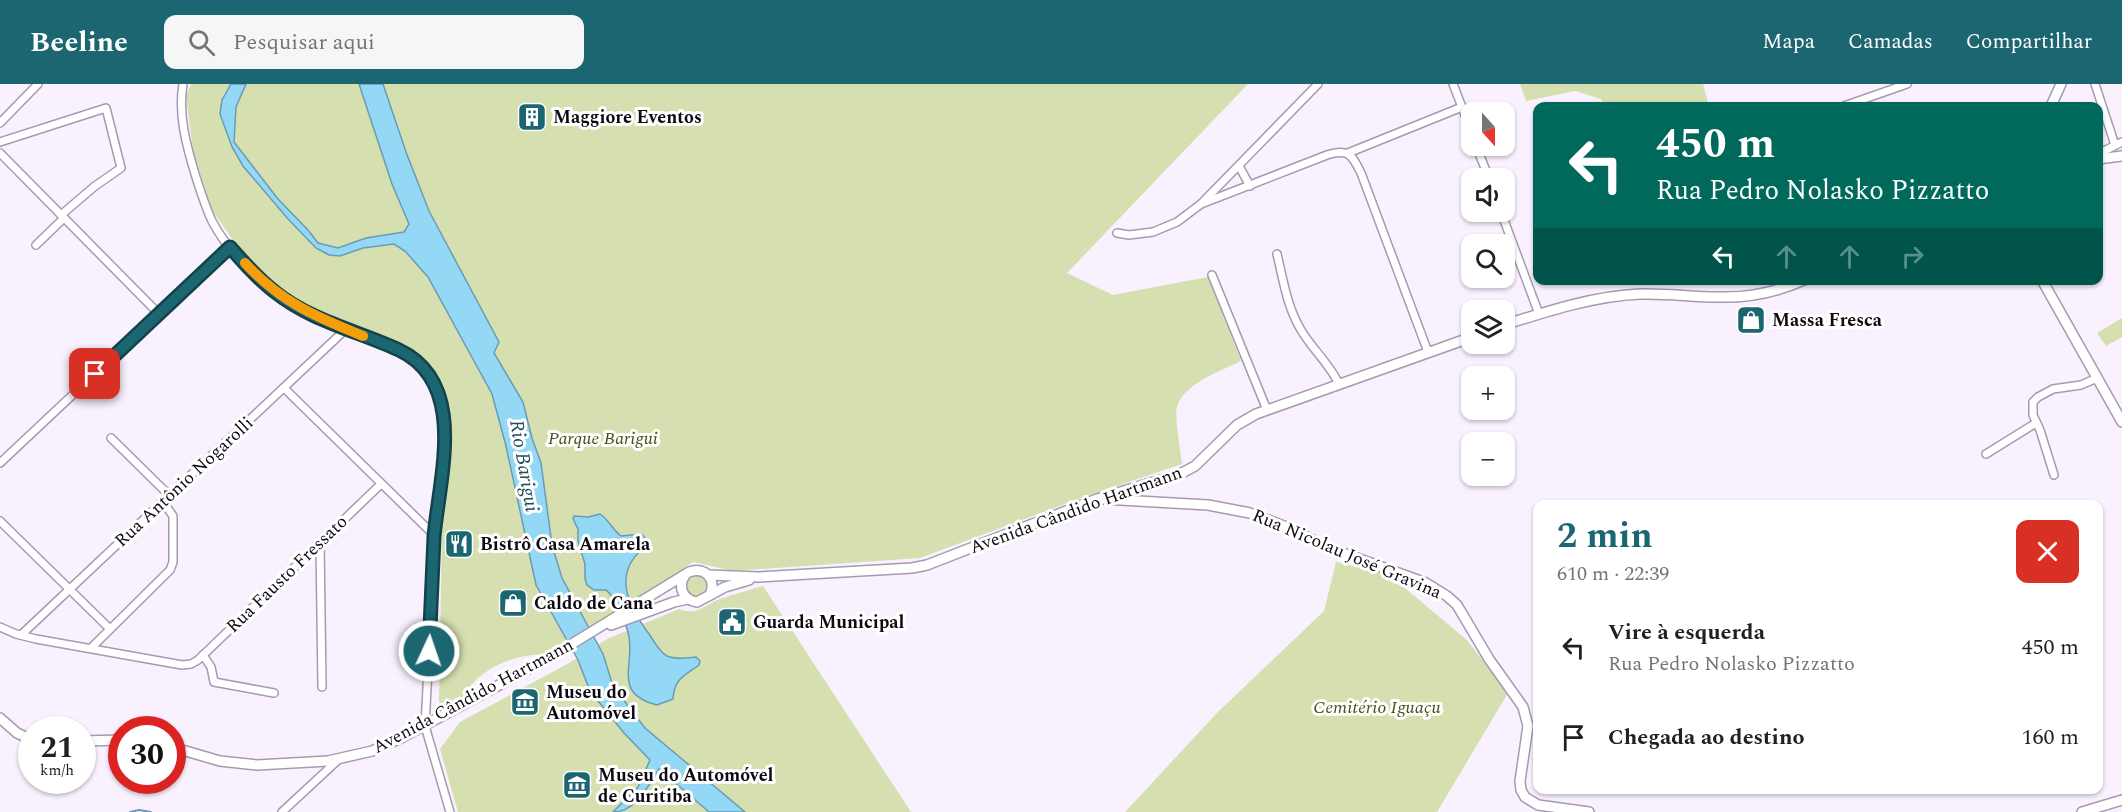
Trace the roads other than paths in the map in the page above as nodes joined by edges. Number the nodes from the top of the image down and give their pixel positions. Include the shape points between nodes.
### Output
1 (38, 84) edge
2 (183, 84) edge
3 (1318, 84) edge
4 (1453, 84) edge
5 (1907, 84) edge
6 (2061, 84) edge
7 (2095, 84) edge
8 (1855, 102) edge
9 (2052, 102) edge
10 (2102, 102) edge
11 (1461, 104) edge
12 (2103, 105) edge
13 (1461, 106) edge
14 (0, 123) edge
15 (0, 141) edge
16 (2118, 144) edge
17 (2103, 152) edge
18 (0, 153) edge
19 (1348, 153) junction
20 (2122, 156) edge
21 (2103, 158) edge
22 (1239, 166) junction
23 (1250, 186) junction
24 (1201, 204) junction
25 (63, 217) junction
26 (1505, 222) edge
27 (1117, 232) dead end
28 (36, 245) dead end
29 (230, 247) junction
30 (1277, 254) dead end
31 (1212, 275) dead end
32 (1791, 285) edge
33 (2045, 285) edge
34 (159, 314) junction
35 (1539, 314) junction
36 (1515, 322) edge
37 (346, 329) junction
38 (1461, 341) edge
39 (1428, 352) junction
40 (2097, 378) junction
41 (1339, 384) junction
42 (284, 388) junction
43 (1267, 410) junction
44 (2122, 422) edge
45 (2036, 423) junction
46 (111, 438) dead end
47 (1986, 454) dead end
48 (0, 463) edge
49 (2054, 475) dead end
50 (381, 484) junction
51 (170, 496) junction
52 (1097, 499) junction
53 (163, 502) junction
54 (0, 521) edge
55 (435, 536) junction
56 (320, 542) junction
57 (685, 575) junction
58 (708, 575) junction
59 (759, 577) junction
60 (70, 590) junction
61 (710, 595) junction
62 (688, 599) junction
63 (618, 620) junction
64 (0, 627) edge
65 (110, 629) junction
66 (21, 635) junction
67 (91, 648) junction
68 (203, 655) junction
69 (322, 687) dead end
70 (274, 693) dead end
71 (0, 718) edge
72 (425, 726) junction
73 (18, 733) edge
74 (186, 751) edge
75 (338, 760) junction
76 (2122, 800) edge
77 (291, 804) junction
78 (282, 812) edge
79 (294, 812) edge
80 (450, 812) edge
81 (1589, 812) edge
82 (2082, 812) edge

1 - 14 street
2 - 29 street via 181,110 189,152 207,210
3 - 22 street
4 - 11 street
5 - 8 street
6 - 9 main road
7 - 10 street
12 - 16 street
13 - 19 street
15 - 25 street via 106,108 121,168 95,186
16 - 17 street
18 - 25 street
19 - 23 street via 1327,155
19 - 39 street via 1362,173
20 - 21 main road
22 - 23 street
22 - 24 street
23 - 24 street
24 - 27 street via 1177,222 1153,232
25 - 28 street
25 - 34 street
26 - 35 street
29 - 34 street
29 - 37 street via 275,293
30 - 41 street via 1297,324
31 - 43 street
32 - 35 main road via 1776,291 1720,298 1630,295
33 - 40 main road
34 - 48 street
35 - 36 main road
37 - 42 street, Rua Antônio Nogarolli
37 - 55 street via 412,358 435,387 443,412 445,438
38 - 39 main road, Avenida Cândido Hartmann
39 - 41 main road, Avenida Cândido Hartmann
40 - 44 main road
40 - 45 street via 2053,389 2038,397 2032,408
41 - 43 main road, Avenida Cândido Hartmann
42 - 50 street
42 - 51 street, Rua Antônio Nogarolli
43 - 52 main road, Avenida Cândido Hartmann via 1237,425 1188,470
45 - 47 street
45 - 49 street
46 - 51 street
50 - 55 street
50 - 56 street, Rua Fausto Fressato
51 - 53 street, Rua Antônio Nogarolli
52 - 59 main road, Avenida Cândido Hartmann via 918,567
52 - 81 main road, Rua Nicolau José Gravina via 1208,505 1250,513 1437,589 1457,605 1492,665 1523,707 1528,726 1521,790 1538,805
53 - 60 street, Rua Antônio Nogarolli
53 - 65 street via 173,516 170,570
54 - 60 street
55 - 72 street
56 - 68 street, Rua Fausto Fressato
56 - 69 street
57 - 58 main road via 694,570
57 - 62 main road via 681,588
57 - 63 main road, Avenida Cândido Hartmann
58 - 59 main road, Avenida Cândido Hartmann
58 - 61 main road via 713,584
59 - 61 main road, Avenida Cândido Hartmann
60 - 65 street
60 - 66 street, Rua Antônio Nogarolli
61 - 62 main road via 702,601
62 - 63 main road, Avenida Cândido Hartmann
63 - 72 main road, Avenida Cândido Hartmann
64 - 66 street
65 - 67 street
66 - 67 street
67 - 68 street, Rua Fausto Fressato via 182,664 191,664
68 - 70 street via 214,682
71 - 73 main road
72 - 75 main road, Avenida Cândido Hartmann via 372,751
72 - 80 street
74 - 75 main road, Avenida Cândido Hartmann via 238,764
75 - 77 street
76 - 82 main road
77 - 78 street
77 - 79 street

